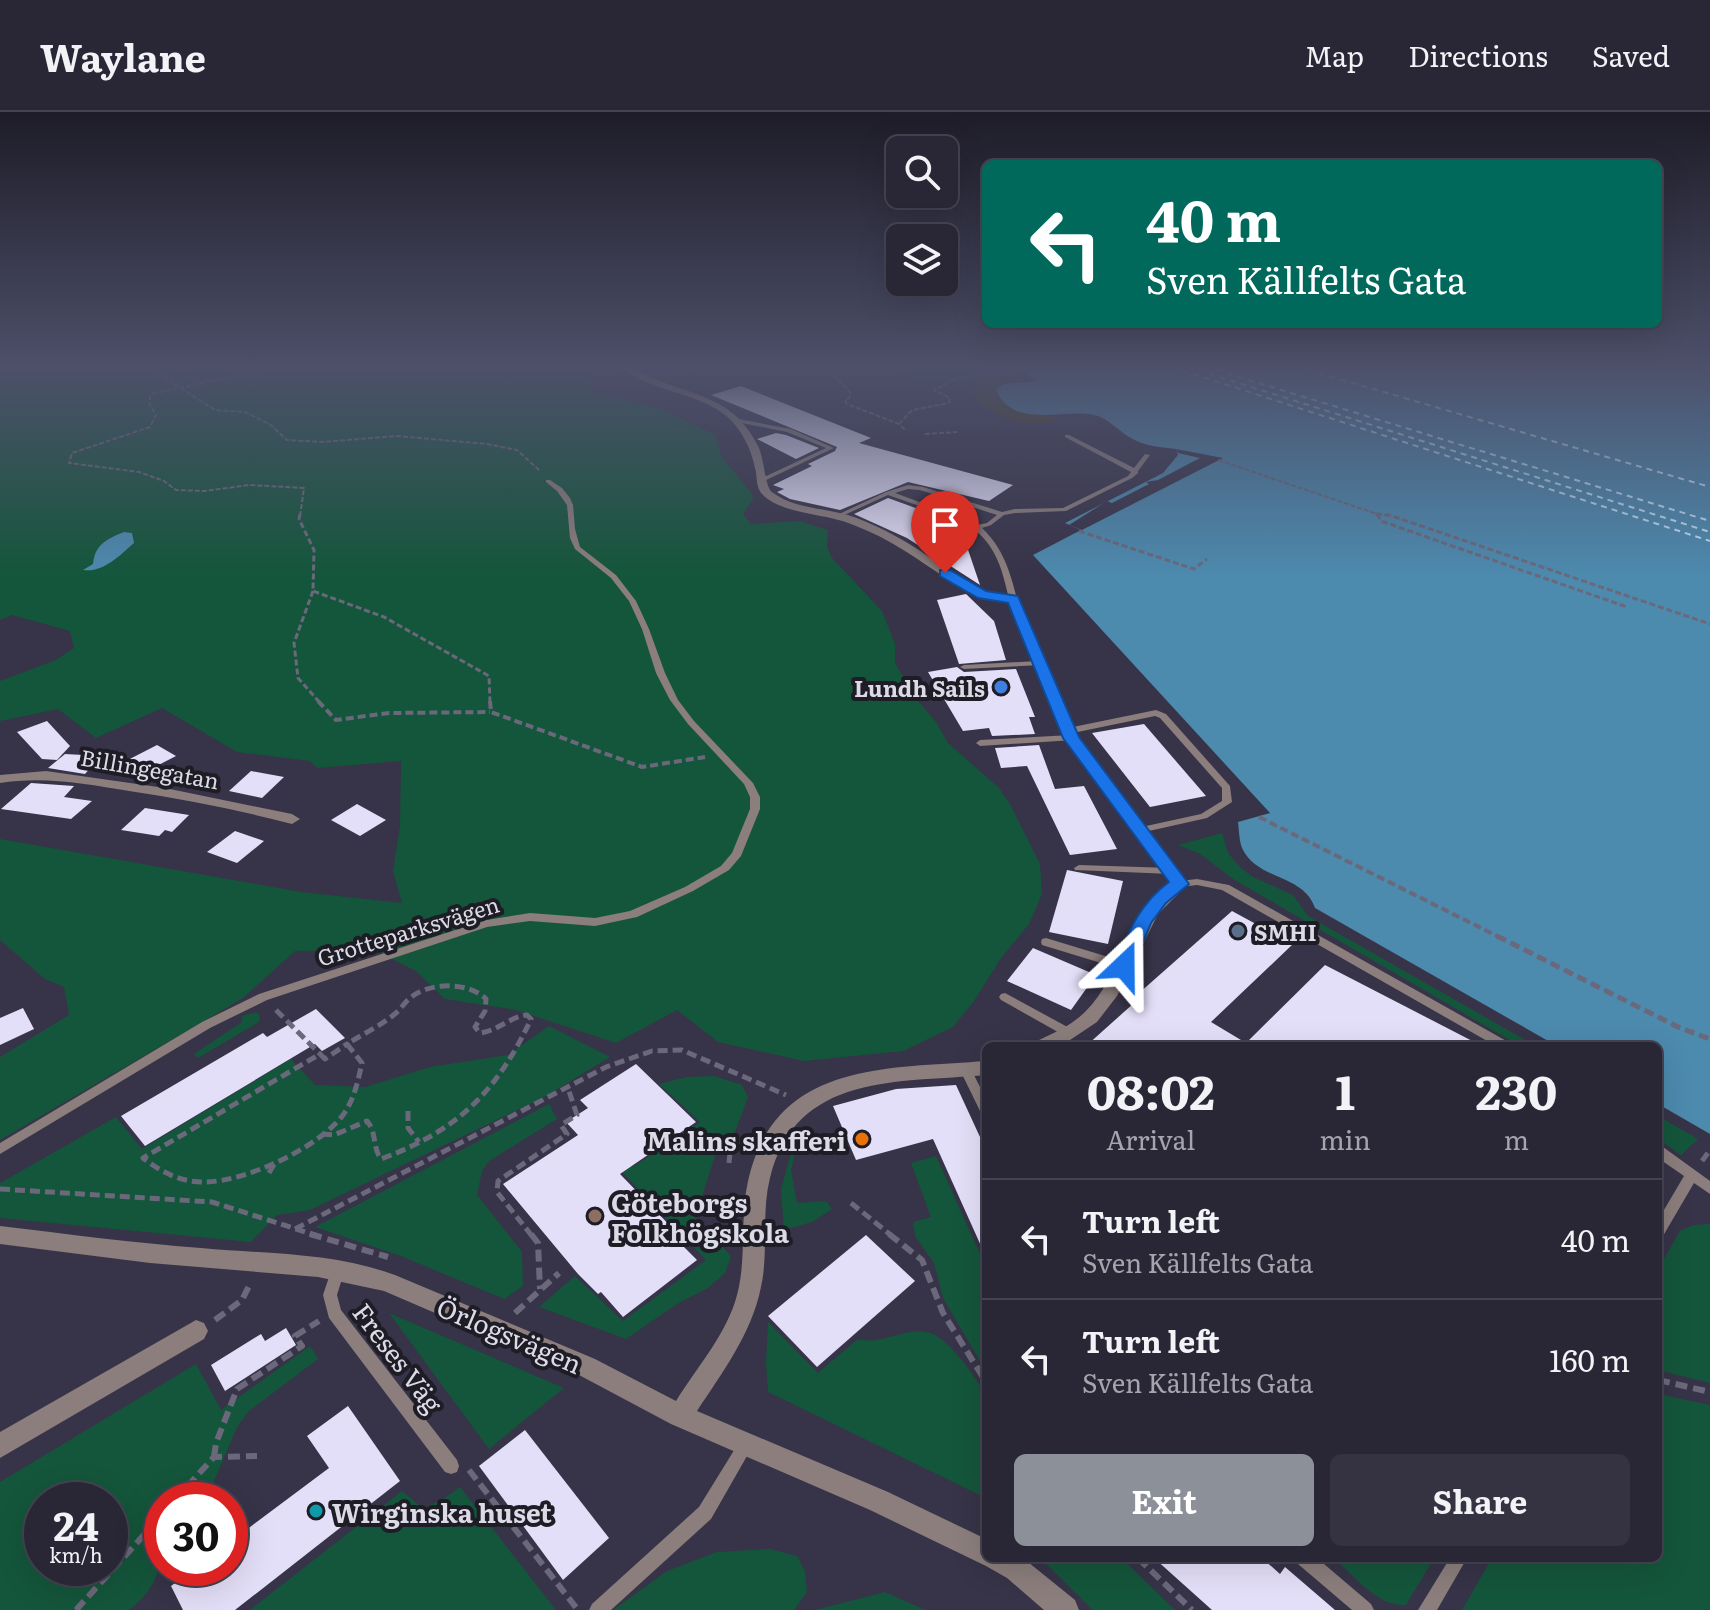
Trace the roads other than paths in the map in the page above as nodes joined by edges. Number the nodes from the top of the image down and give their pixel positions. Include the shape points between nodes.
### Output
1 (747, 437) edge
2 (805, 437) edge
3 (1069, 437) edge
4 (1147, 455) dead end
5 (1136, 472) junction
6 (762, 480) junction
7 (548, 481) road end
8 (888, 493) junction
9 (1002, 514) junction
10 (840, 515) junction
11 (978, 527) junction
12 (1013, 599) junction
13 (1038, 663) junction
14 (964, 667) dead end
15 (1070, 734) junction
16 (980, 743) dead end
17 (0, 779) edge
18 (292, 819) dead end
19 (1140, 830) junction
20 (1079, 868) dead end
21 (1175, 877) junction
22 (1046, 942) dead end
23 (1124, 966) junction
24 (1005, 997) dead end
25 (1069, 1033) junction
26 (1055, 1042) edge
27 (1499, 1042) edge
28 (976, 1069) edge
29 (982, 1095) edge
30 (0, 1149) edge
31 (1662, 1154) edge
32 (1691, 1176) junction
33 (1710, 1188) edge
34 (1662, 1225) edge
35 (0, 1235) edge
36 (338, 1269) junction
37 (196, 1331) road end
38 (680, 1416) junction
39 (747, 1443) junction
40 (0, 1446) edge
41 (451, 1466) road end
42 (982, 1551) edge
43 (1002, 1562) edge
44 (1309, 1562) edge
45 (1457, 1562) edge
46 (598, 1610) edge
47 (1065, 1610) edge
48 (1365, 1610) edge
49 (1427, 1610) edge

1 - 6 street via 761,464
2 - 6 lane via 831,448
3 - 5 lane
4 - 5 lane
5 - 9 lane via 1064,510
6 - 10 street via 770,496
7 - 30 lane, Grotteparksvägen via 572,508 577,548 630,597 676,703 748,783 755,809 737,854 711,878 633,914 595,922 508,919 263,997 206,1025
8 - 9 lane via 921,488
8 - 10 lane
8 - 11 lane
9 - 11 lane
10 - 12 street via 899,542 983,595
11 - 12 lane via 1003,556
12 - 13 street
13 - 14 lane
13 - 15 street
15 - 16 lane
15 - 19 street
15 - 19 lane via 1156,713 1227,788 1227,802 1211,813
17 - 18 street, Billingegatan via 64,776
19 - 21 street
20 - 21 lane
21 - 23 street via 1142,921
21 - 27 lane via 1225,887
22 - 23 lane
23 - 25 street via 1097,1012
24 - 25 lane
25 - 26 street
28 - 29 lane
28 - 38 street via 854,1082 803,1102 780,1124 764,1157 749,1290 730,1335
31 - 32 lane
32 - 33 lane
32 - 34 lane
35 - 36 street, Örlogsvägen
36 - 38 street, Örlogsvägen via 441,1304 587,1367
36 - 41 lane, Freses Väg via 330,1295 334,1311
37 - 40 street
38 - 39 street, Örlogsvägen
39 - 42 street, Örlogsvägen
39 - 46 lane via 705,1513
43 - 47 street
44 - 48 lane
45 - 49 lane

